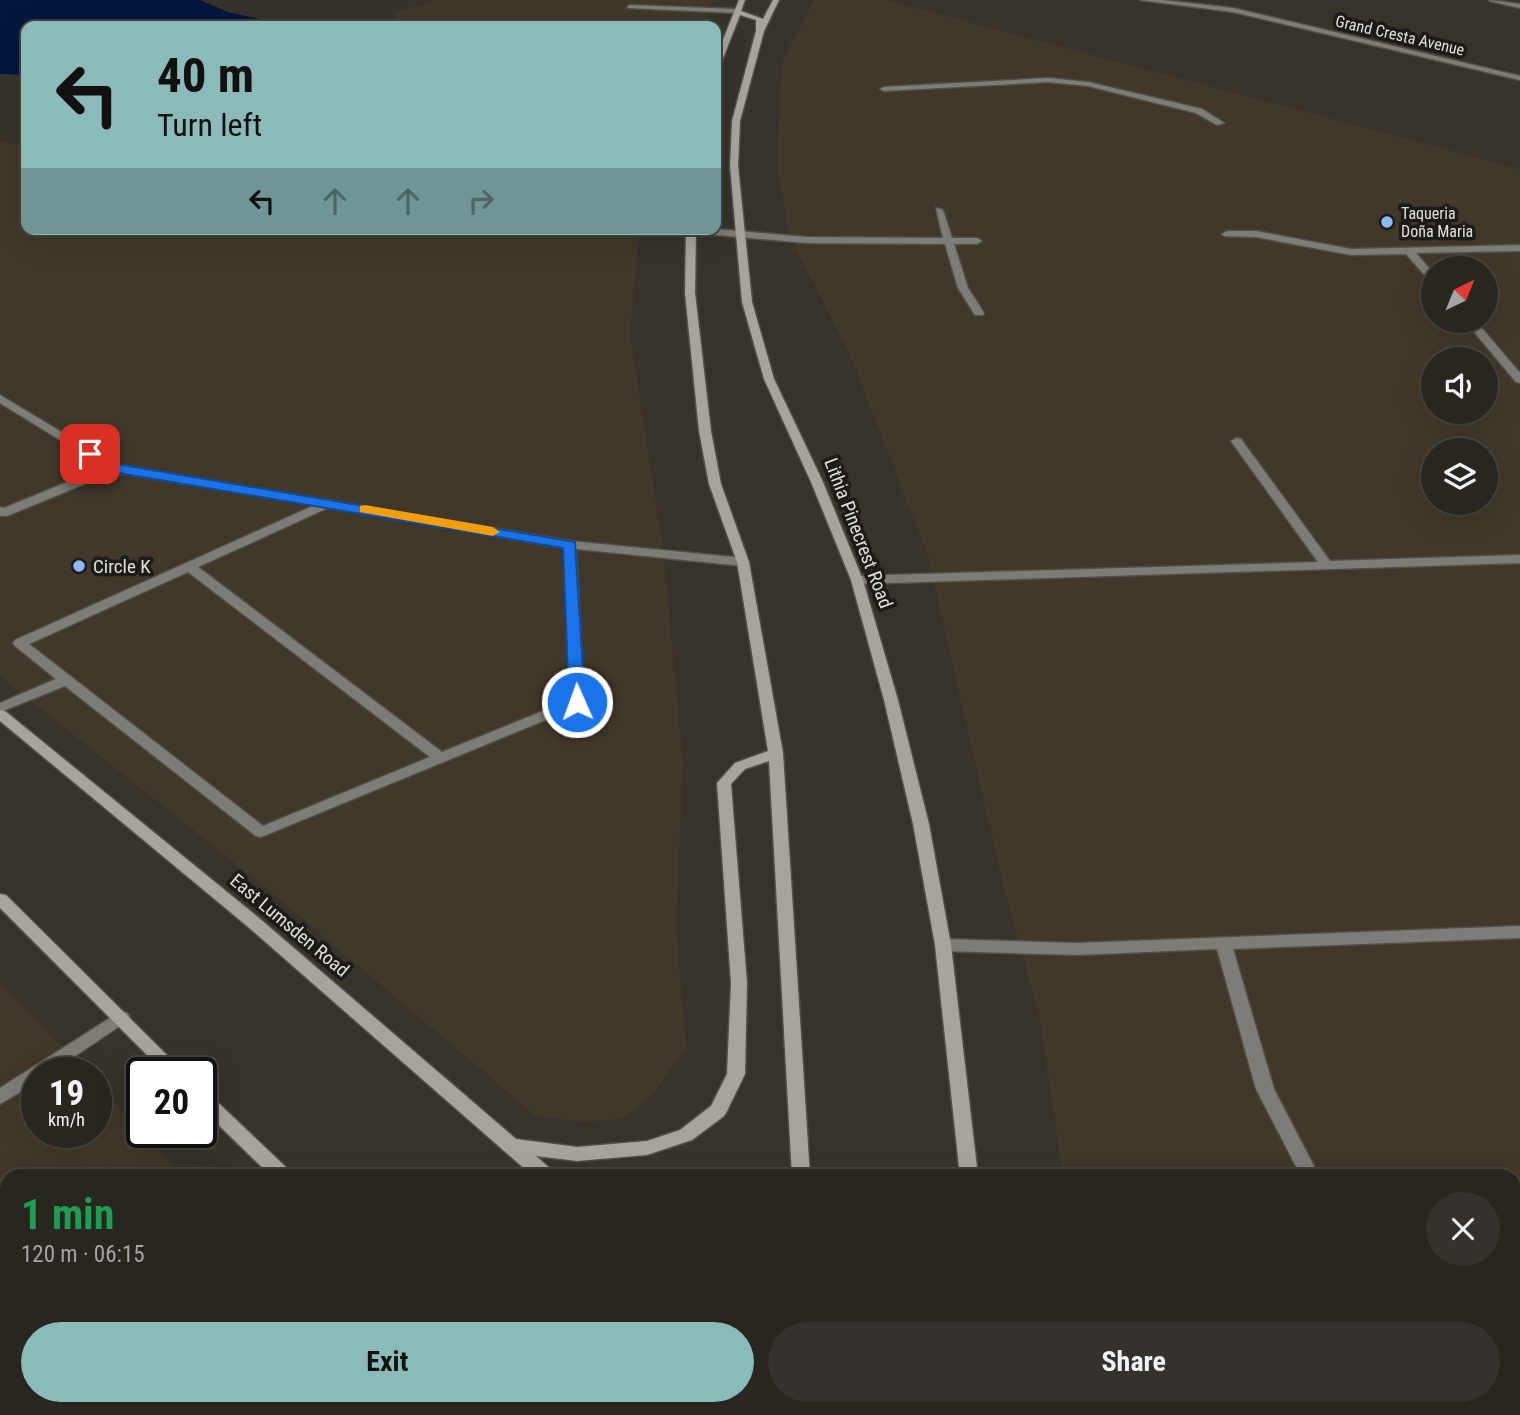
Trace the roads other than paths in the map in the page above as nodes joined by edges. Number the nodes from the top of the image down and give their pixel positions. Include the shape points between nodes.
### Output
1 (742, 0) edge
2 (776, 0) edge
3 (1143, 0) edge
4 (1217, 0) edge
5 (1492, 0) edge
6 (1520, 6) edge
7 (628, 7) dead end
8 (1233, 10) junction
9 (736, 12) junction
10 (760, 31) junction
11 (721, 52) edge
12 (1520, 78) edge
13 (884, 89) dead end
14 (1220, 123) dead end
15 (939, 210) dead end
16 (721, 233) edge
17 (1227, 234) dead end
18 (691, 235) edge
19 (739, 235) junction
20 (948, 241) junction
21 (977, 241) dead end
22 (1520, 248) edge
23 (1409, 251) junction
24 (1421, 265) edge
25 (979, 313) dead end
26 (1480, 333) edge
27 (1520, 380) edge
28 (0, 398) edge
29 (1237, 441) dead end
30 (113, 468) junction
31 (329, 503) junction
32 (1, 513) edge
33 (570, 545) junction
34 (1520, 559) edge
35 (743, 562) junction
36 (1326, 564) junction
37 (188, 566) junction
38 (857, 580) junction
39 (66, 680) junction
40 (0, 708) edge
41 (0, 714) edge
42 (776, 753) junction
43 (441, 759) junction
44 (0, 899) edge
45 (1520, 932) edge
46 (1223, 943) junction
47 (943, 945) junction
48 (121, 1017) junction
49 (161, 1057) edge
50 (0, 1097) edge
51 (217, 1112) edge
52 (511, 1146) junction
53 (276, 1169) edge
54 (538, 1169) edge
55 (801, 1169) edge
56 (968, 1169) edge
57 (1306, 1169) edge

1 - 9 main road
2 - 10 main road, Lithia Pinecrest Road
3 - 8 street, Grand Cresta Avenue
4 - 8 street, Grand Cresta Avenue
5 - 6 street
7 - 9 street
8 - 12 street, Grand Cresta Avenue
9 - 10 main road via 758,19
9 - 11 main road
10 - 19 main road, Lithia Pinecrest Road via 736,121
13 - 14 street via 1048,80 1088,84 1199,111
15 - 20 street
16 - 19 street
17 - 23 street via 1256,234 1335,250
18 - 35 main road via 690,293 705,431 715,484
19 - 20 street
19 - 38 main road, Lithia Pinecrest Road via 747,302 769,379
20 - 21 street
20 - 25 street via 963,288
22 - 23 street
23 - 24 street
26 - 27 street
28 - 30 street
29 - 36 street
30 - 31 street
30 - 32 street
31 - 33 street
31 - 37 street
33 - 35 street
33 - 43 street via 577,702
34 - 36 street
35 - 42 main road
36 - 38 street
37 - 39 street via 20,643
37 - 43 street
38 - 47 main road, Lithia Pinecrest Road via 921,824
39 - 40 street
39 - 43 street via 261,832
41 - 52 main road, East Lumsden Road via 253,922
42 - 52 main road via 740,766 724,783 738,982 736,1074 718,1111 686,1135 646,1148 577,1154
42 - 55 main road
44 - 48 main road
45 - 46 street
46 - 47 street via 1077,949
46 - 57 street via 1265,1089
47 - 56 main road, Lithia Pinecrest Road
48 - 49 main road
48 - 50 street
51 - 53 main road
52 - 54 main road, East Lumsden Road

